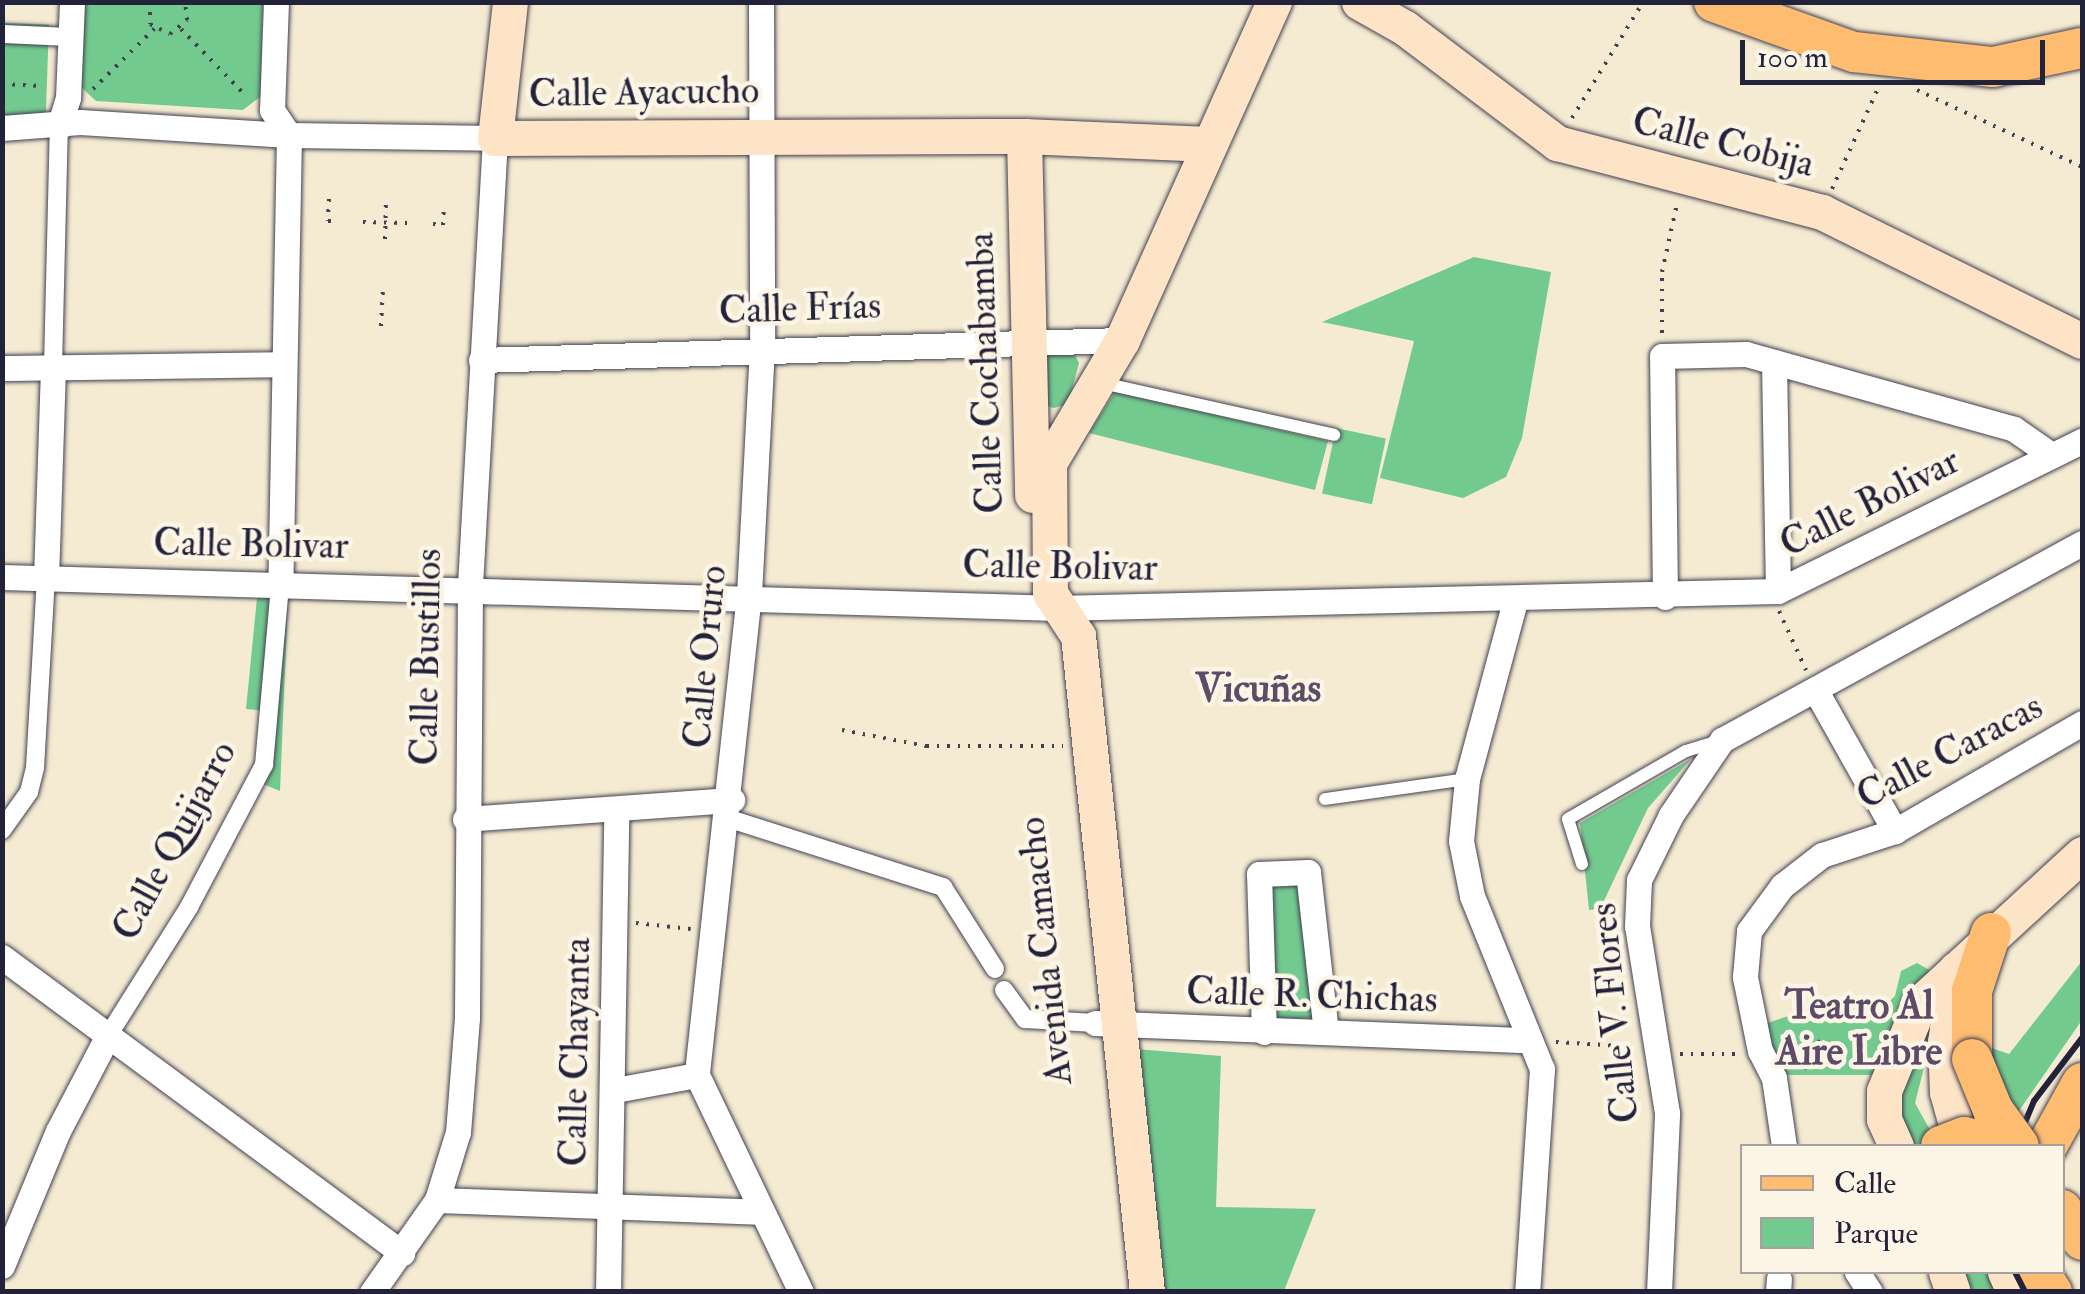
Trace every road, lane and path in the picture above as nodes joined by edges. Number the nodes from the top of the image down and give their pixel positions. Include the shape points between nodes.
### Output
1 (72, 2) edge
2 (150, 2) edge
3 (185, 2) edge
4 (276, 2) edge
5 (510, 2) edge
6 (761, 2) edge
7 (1274, 2) edge
8 (1359, 2) edge
9 (1643, 2) edge
10 (1714, 2) edge
11 (154, 29) junction
12 (181, 29) junction
13 (2, 34) edge
14 (71, 37) junction
15 (2082, 48) edge
16 (1884, 75) dead end
17 (1901, 83) dead end
18 (2, 84) edge
19 (43, 86) dead end
20 (93, 89) dead end
21 (243, 93) dead end
22 (70, 125) junction
23 (2, 128) edge
24 (759, 134) junction
25 (289, 135) junction
26 (1024, 136) junction
27 (495, 138) junction
28 (1557, 143) junction
29 (1209, 144) junction
30 (2082, 166) edge
31 (1684, 175) junction
32 (328, 199) dead end
33 (386, 199) dead end
34 (444, 204) dead end
35 (1822, 212) junction
36 (337, 221) dead end
37 (363, 222) dead end
38 (386, 222) junction
39 (406, 223) dead end
40 (433, 224) dead end
41 (385, 239) dead end
42 (383, 290) dead end
43 (382, 326) dead end
44 (1024, 340) junction
45 (1122, 340) junction
46 (2082, 341) edge
47 (762, 347) junction
48 (1662, 356) junction
49 (481, 360) junction
50 (1774, 362) junction
51 (284, 364) junction
52 (53, 367) junction
53 (2, 368) edge
54 (1097, 382) junction
55 (1028, 431) junction
56 (1334, 435) dead end
57 (1065, 436) junction
58 (2082, 441) edge
59 (2050, 454) junction
60 (2082, 544) edge
61 (2, 577) edge
62 (46, 579) junction
63 (280, 584) junction
64 (470, 587) junction
65 (1778, 591) junction
66 (750, 594) junction
67 (1665, 597) junction
68 (1515, 602) junction
69 (1047, 607) junction
70 (1816, 692) junction
71 (2082, 723) edge
72 (842, 730) dead end
73 (1722, 740) junction
74 (1068, 746) junction
75 (1467, 779) junction
76 (1325, 799) dead end
77 (731, 810) junction
78 (616, 813) junction
79 (466, 819) junction
80 (2, 830) edge
81 (1895, 831) junction
82 (2082, 854) edge
83 (1582, 864) dead end
84 (616, 920) junction
85 (710, 931) junction
86 (1991, 934) junction
87 (2, 958) edge
88 (995, 969) dead end
89 (1956, 969) junction
90 (1004, 990) dead end
91 (1106, 1025) junction
92 (1264, 1032) junction
93 (1326, 1032) junction
94 (106, 1039) junction
95 (1526, 1040) junction
96 (1661, 1049) junction
97 (1760, 1051) junction
98 (1892, 1066) junction
99 (696, 1075) junction
100 (2082, 1083) edge
101 (614, 1090) junction
102 (1784, 1144) edge
103 (1895, 1144) edge
104 (1950, 1144) edge
105 (1961, 1144) edge
106 (2002, 1144) edge
107 (2018, 1144) edge
108 (2048, 1144) edge
109 (437, 1200) junction
110 (612, 1206) junction
111 (760, 1212) junction
112 (2065, 1214) edge
113 (2082, 1240) edge
114 (402, 1252) junction
115 (2, 1266) edge
116 (372, 1292) edge
117 (608, 1292) edge
118 (801, 1292) edge
119 (1126, 1292) edge
120 (1147, 1292) edge
121 (1527, 1292) edge
122 (1659, 1292) edge

1 - 14 street
2 - 11 path
3 - 12 path
4 - 25 street, Calle Quijarro via 272,110
5 - 27 main road, Calle Bustillos
6 - 24 street, Calle Oruro
7 - 29 main road, Calle Cochabamba
8 - 28 main road, Calle Cobija via 1405,28
9 - 28 path
10 - 15 main road via 1854,52 1992,67
11 - 12 path
11 - 20 path
12 - 21 path
13 - 14 street
14 - 22 street
16 - 35 path
17 - 30 path
18 - 19 path
22 - 23 street, Calle Ayacucho
22 - 25 street, Calle Ayacucho
22 - 52 street
24 - 26 main road, Calle Ayacucho
24 - 27 main road, Calle Ayacucho
24 - 47 street, Calle Oruro
25 - 27 street, Calle Ayacucho
25 - 51 street, Calle Quijarro
26 - 29 main road, Calle Ayacucho
26 - 44 main road, Calle Cochabamba
27 - 49 street, Calle Bustillos
28 - 31 main road, Calle Cobija
29 - 45 main road, Calle Cochabamba
31 - 35 main road, Calle Cobija
31 - 48 path via 1662,272
32 - 36 path via 328,220
33 - 38 path
34 - 40 path via 443,224
35 - 46 main road, Calle Cobija
37 - 38 path
38 - 39 path
38 - 41 path
42 - 43 path
44 - 45 street, Calle Frías
44 - 47 street, Calle Frías
44 - 55 main road, Calle Cochabamba
45 - 54 main road, Calle Cochabamba
47 - 49 street, Calle Frías
47 - 66 street, Calle Oruro
48 - 50 street via 1746,354
48 - 67 street
49 - 64 street, Calle Bustillos
50 - 59 street via 2014,429
50 - 65 street
51 - 52 street
51 - 63 street, Calle Quijarro
52 - 53 street
52 - 62 street
54 - 56 lane
54 - 57 main road, Calle Cochabamba
55 - 57 street
55 - 69 main road, Calle Cochabamba
57 - 69 main road, Calle Cochabamba via 1049,463
58 - 59 street, Calle Bolivar
59 - 65 street, Calle Bolivar
60 - 70 street, Calle V. Flores
61 - 62 street, Calle Bolivar
62 - 63 street, Calle Bolivar
62 - 80 street via 35,768 29,792
63 - 64 street, Calle Bolivar
63 - 94 street, Calle Quijarro via 264,765 189,907
64 - 66 street, Calle Bolivar
64 - 79 street, Calle Bustillos
65 - 67 street, Calle Bolivar
65 - 70 path via 1779,614
66 - 69 street, Calle Bolivar
66 - 77 street, Calle Oruro
67 - 68 street, Calle Bolivar
68 - 69 street, Calle Bolivar
68 - 75 street
69 - 74 main road, Avenida Camacho via 1057,636
69 - 91 main road, Avenida Camacho via 1078,636
70 - 73 street, Calle V. Flores
70 - 81 street
71 - 81 street, Calle Caracas
72 - 74 path via 926,746
73 - 83 lane via 1686,750 1568,819
73 - 96 street, Calle V. Flores via 1671,815 1639,880 1637,926
74 - 91 main road, Avenida Camacho
75 - 76 lane
75 - 95 street via 1461,841 1472,896
77 - 78 street
77 - 85 street, Calle Oruro
77 - 88 street via 944,887
78 - 79 street
78 - 84 street, Calle Chayanta
79 - 109 street, Calle Bustillos via 467,1018 458,1132
81 - 97 street, Calle Caracas via 1822,855 1782,886 1749,931 1745,977
82 - 86 main road
84 - 85 path
84 - 101 street, Calle Chayanta
85 - 99 street, Calle Oruro
86 - 89 main road
86 - 107 main road, bridge via 1972,991 1972,1059 1993,1110
87 - 94 street
89 - 98 main road via 1920,1003
89 - 105 main road via 1945,1042 1947,1092
90 - 91 street via 1025,1019
91 - 92 street, Calle R. Chichas
91 - 119 main road, Avenida Camacho
91 - 120 main road, Avenida Camacho
92 - 93 street, Calle R. Chichas
92 - 93 street via 1259,874 1308,872
93 - 95 street, Calle R. Chichas
94 - 114 street
94 - 115 street, Calle Quijarro via 58,1131
95 - 96 path
95 - 121 street via 1542,1069
96 - 97 path via 1700,1058
96 - 122 street, Calle V. Flores via 1668,1114
97 - 98 path via 1783,1049 1804,1068 1816,1067 1817,1041 1852,1065
97 - 102 street, Calle Caracas via 1774,1078
98 - 103 main road via 1884,1119
99 - 101 street
99 - 111 street
100 - 108 main road
101 - 110 street, Calle Chayanta
104 - 106 main road, bridge via 1981,1137
109 - 110 street
109 - 114 street, Calle Bustillos
110 - 111 street
110 - 117 street, Calle Chayanta
111 - 118 street
112 - 113 main road
114 - 116 street, Calle Bustillos

